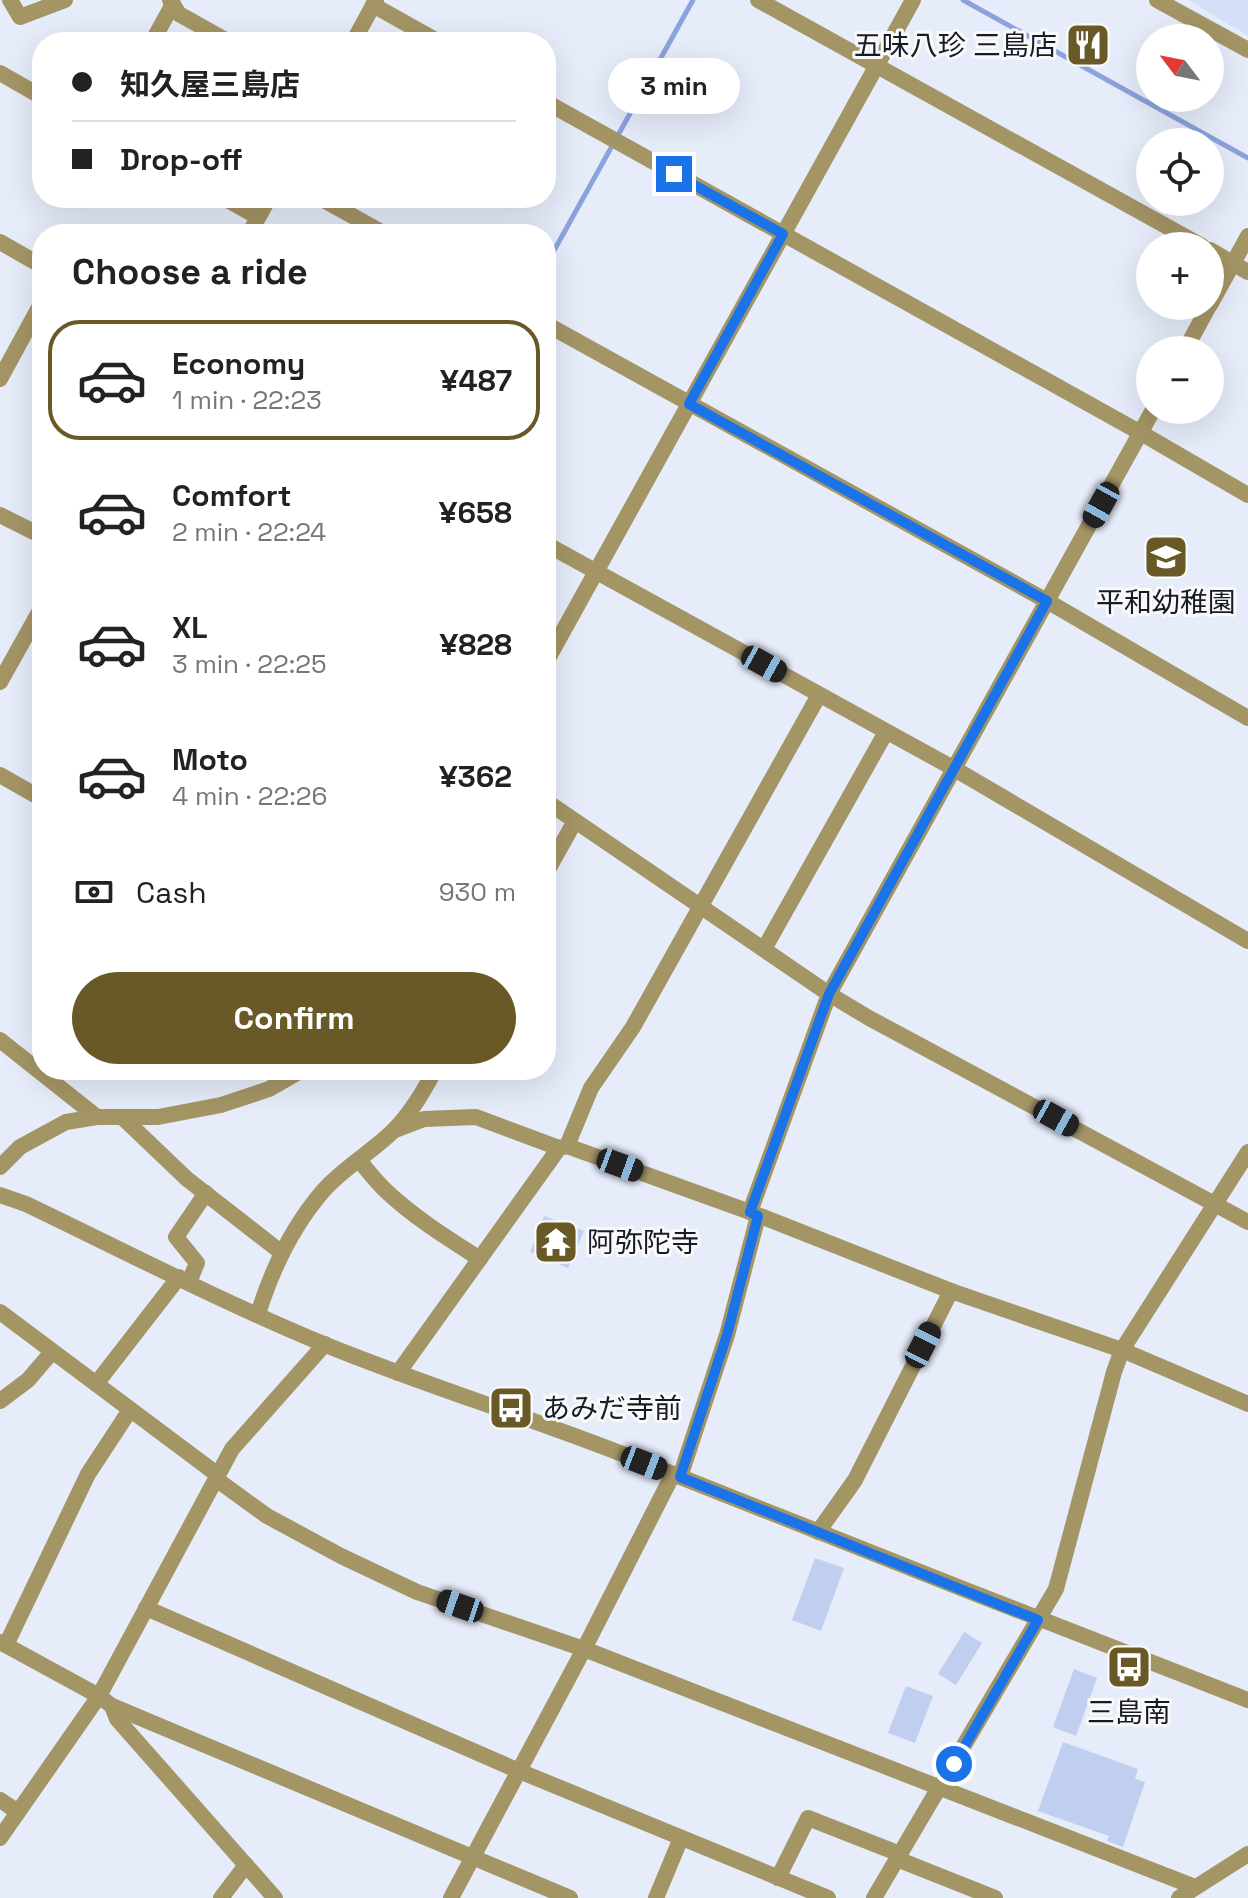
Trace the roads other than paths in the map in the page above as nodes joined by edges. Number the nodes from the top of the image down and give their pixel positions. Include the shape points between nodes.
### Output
1 (10, 0) edge
2 (65, 0) edge
3 (758, 0) edge
4 (913, 0) edge
5 (1157, 0) edge
6 (172, 2) edge
7 (370, 3) edge
8 (157, 32) edge
9 (209, 32) edge
10 (357, 32) edge
11 (421, 32) edge
12 (1248, 50) edge
13 (876, 65) junction
14 (0, 73) edge
15 (32, 91) edge
16 (556, 108) edge
17 (242, 208) edge
18 (263, 208) edge
19 (338, 208) edge
20 (258, 217) junction
21 (254, 224) edge
22 (367, 224) edge
23 (1177, 232) edge
24 (783, 234) junction
25 (1248, 236) edge
26 (0, 242) edge
27 (1224, 258) edge
28 (32, 260) edge
29 (1233, 263) junction
30 (1248, 272) edge
31 (1224, 280) edge
32 (32, 320) edge
33 (556, 330) edge
34 (0, 379) edge
35 (689, 404) junction
36 (1146, 424) edge
37 (1141, 433) junction
38 (1248, 495) edge
39 (0, 515) edge
40 (32, 531) edge
41 (556, 550) edge
42 (596, 572) junction
43 (1047, 601) junction
44 (32, 625) edge
45 (556, 644) edge
46 (0, 682) edge
47 (819, 695) junction
48 (1248, 718) edge
49 (886, 732) junction
50 (953, 768) junction
51 (0, 775) edge
52 (32, 793) edge
53 (556, 808) edge
54 (575, 821) junction
55 (556, 855) edge
56 (701, 906) junction
57 (1248, 941) edge
58 (764, 949) junction
59 (829, 994) junction
60 (0, 1040) edge
61 (32, 1062) edge
62 (57, 1080) edge
63 (281, 1080) edge
64 (429, 1080) edge
65 (97, 1117) junction
66 (122, 1117) junction
67 (393, 1131) junction
68 (563, 1147) junction
69 (1248, 1152) edge
70 (359, 1160) junction
71 (0, 1167) edge
72 (0, 1176) edge
73 (206, 1193) junction
74 (1, 1195) edge
75 (1215, 1204) junction
76 (754, 1214) junction
77 (1248, 1222) edge
78 (282, 1253) junction
79 (480, 1259) junction
80 (184, 1279) junction
81 (951, 1291) junction
82 (0, 1312) edge
83 (258, 1314) junction
84 (325, 1344) junction
85 (1122, 1350) junction
86 (52, 1352) junction
87 (398, 1373) junction
88 (96, 1384) junction
89 (0, 1401) edge
90 (1248, 1404) edge
91 (130, 1410) junction
92 (677, 1476) junction
93 (217, 1477) junction
94 (818, 1532) junction
95 (146, 1608) junction
96 (1038, 1620) junction
97 (3, 1643) edge
98 (584, 1649) junction
99 (1248, 1700) edge
100 (105, 1701) junction
101 (519, 1771) junction
102 (940, 1788) junction
103 (0, 1800) edge
104 (18, 1812) junction
105 (0, 1838) edge
106 (681, 1838) junction
107 (1248, 1854) edge
108 (899, 1856) junction
109 (473, 1857) junction
110 (246, 1865) junction
111 (778, 1878) junction
112 (1195, 1887) junction
113 (221, 1898) edge
114 (275, 1898) edge
115 (451, 1898) edge
116 (570, 1898) edge
117 (656, 1898) edge
118 (828, 1898) edge
119 (874, 1898) edge
120 (995, 1898) edge
121 (1179, 1898) edge

1 - 2 street via 20,17
3 - 13 street
4 - 13 street
5 - 12 street
6 - 8 street
6 - 9 street via 179,14
7 - 10 street
7 - 11 street
13 - 23 street
13 - 24 street
14 - 15 street
16 - 24 street
17 - 20 street
18 - 20 street
19 - 22 street
20 - 21 street
24 - 35 street
24 - 37 street
25 - 29 street
26 - 28 street
27 - 29 street
29 - 30 street
29 - 31 street
32 - 34 street
33 - 35 street
35 - 42 street
35 - 43 street
36 - 37 street
37 - 38 street
37 - 43 street
39 - 40 street
41 - 42 street
42 - 45 street
42 - 47 street
43 - 48 street
43 - 50 street
44 - 46 street
47 - 49 street
47 - 56 street
49 - 50 street
49 - 58 street
50 - 57 street
50 - 59 street
51 - 52 street
53 - 54 street
54 - 55 street
54 - 56 street
56 - 58 street
56 - 68 street via 633,1027 591,1088
58 - 59 street
59 - 75 street
59 - 76 street
60 - 61 street
62 - 65 street
63 - 66 street via 221,1105 158,1117
64 - 67 street
65 - 66 street
65 - 71 street via 66,1122 20,1147
66 - 73 street
67 - 68 street via 424,1119 476,1117
67 - 70 street
68 - 76 street
68 - 79 street
69 - 75 street
70 - 78 street via 325,1189
70 - 79 street via 401,1203
72 - 74 street
73 - 78 street
73 - 80 street via 176,1237 197,1263
74 - 80 street
75 - 77 street
75 - 85 street
76 - 81 street
76 - 92 street via 727,1335
78 - 83 street
79 - 87 street
80 - 83 street
80 - 88 street
81 - 85 street
81 - 94 street via 855,1480
82 - 86 street
83 - 84 street
84 - 87 street
84 - 93 street via 232,1449
85 - 90 street
85 - 96 street via 1056,1589
86 - 88 street
86 - 89 street
87 - 92 street
88 - 91 street
91 - 93 street
91 - 97 street via 88,1474
92 - 94 street
92 - 98 street
93 - 95 street
93 - 98 street via 267,1516 417,1592
94 - 96 street
95 - 100 street
95 - 101 street
96 - 99 street
96 - 102 street
97 - 100 street
98 - 101 street
98 - 102 street
100 - 104 street
100 - 109 street
100 - 110 street
101 - 106 street
101 - 109 street
102 - 108 street
102 - 112 street
103 - 104 street
104 - 105 street
106 - 111 street
106 - 117 street
107 - 112 street
108 - 111 street via 808,1818
108 - 119 street
108 - 120 street
109 - 115 street
109 - 116 street
110 - 113 street
110 - 114 street
111 - 118 street
112 - 121 street

